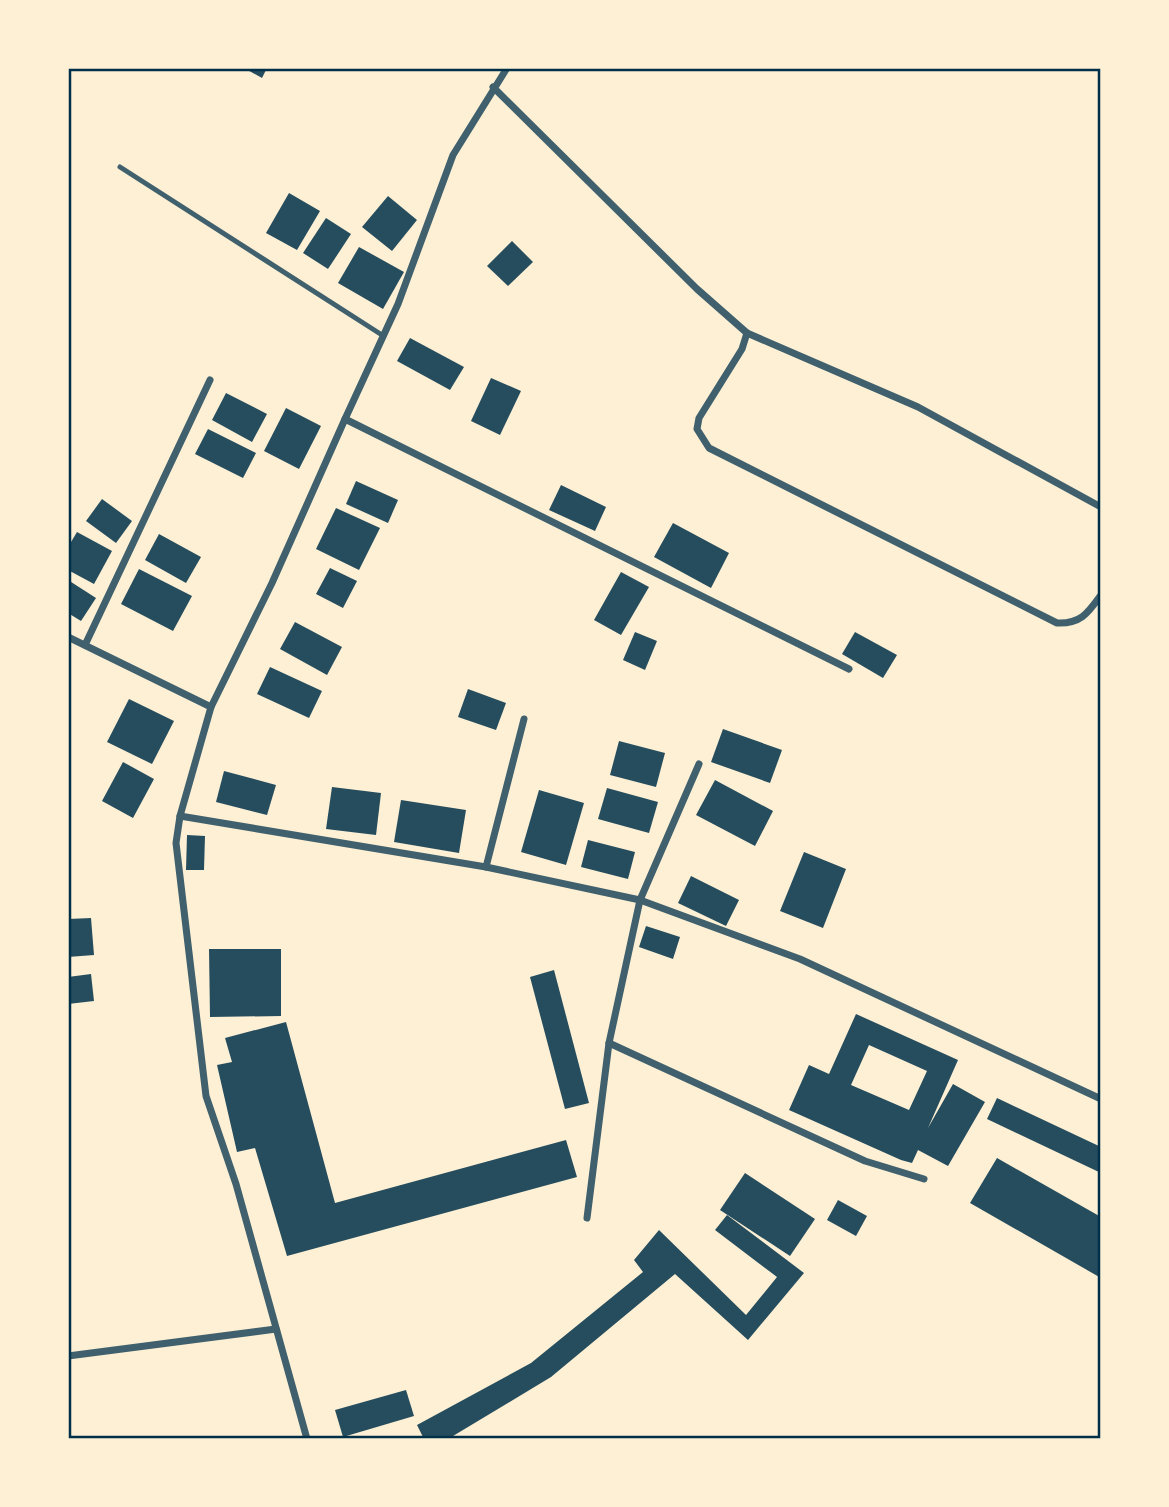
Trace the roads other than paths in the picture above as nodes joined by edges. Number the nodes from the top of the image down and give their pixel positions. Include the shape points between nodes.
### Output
1 (507, 68) edge
2 (493, 88) junction
3 (120, 167) dead end
4 (747, 333) junction
5 (382, 335) junction
6 (210, 380) dead end
7 (345, 419) junction
8 (1101, 507) edge
9 (1101, 595) edge
10 (68, 637) edge
11 (85, 645) junction
12 (849, 669) dead end
13 (211, 707) junction
14 (524, 719) dead end
15 (699, 764) dead end
16 (180, 816) junction
17 (486, 867) junction
18 (640, 900) junction
19 (609, 1043) junction
20 (1101, 1099) edge
21 (924, 1179) dead end
22 (587, 1219) dead end
23 (276, 1329) junction
24 (68, 1356) edge
25 (307, 1439) edge

1 - 2 street
2 - 4 street
2 - 5 street via 453,155 398,304
3 - 5 lane
4 - 8 street via 918,407
4 - 9 street via 742,349 699,418 697,429 709,448 1057,623 1078,621
5 - 7 street
6 - 11 street
7 - 12 street
7 - 13 street
10 - 11 street
11 - 13 street
13 - 16 street
14 - 17 street
15 - 18 street
16 - 17 street
16 - 23 street via 176,843 206,1096
17 - 18 street
18 - 19 street
18 - 20 street via 800,960
19 - 21 street via 864,1161
19 - 22 street
23 - 24 street
23 - 25 street

